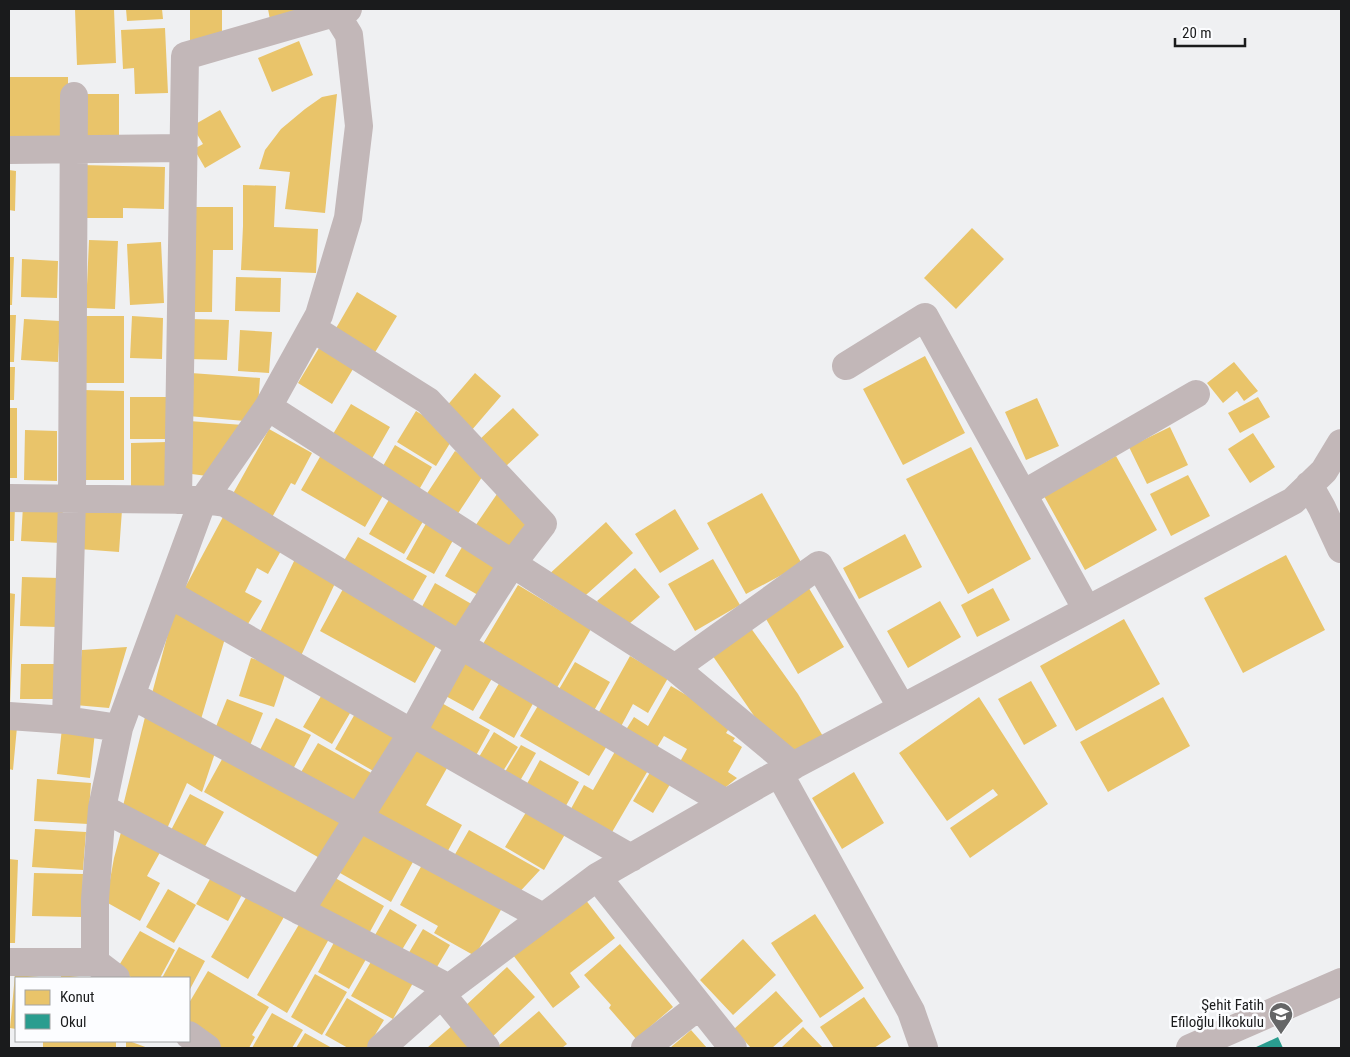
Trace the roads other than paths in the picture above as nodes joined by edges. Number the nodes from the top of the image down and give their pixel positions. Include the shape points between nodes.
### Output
1 (339, 10) edge
2 (74, 96) dead end
3 (183, 148) junction
4 (74, 149) junction
5 (9, 150) edge
6 (312, 328) junction
7 (846, 366) dead end
8 (1196, 394) dead end
9 (268, 407) junction
10 (1341, 443) edge
11 (1309, 485) junction
12 (1023, 494) junction
13 (9, 498) edge
14 (72, 499) junction
15 (191, 500) junction
16 (1341, 549) edge
17 (512, 564) junction
18 (168, 594) junction
19 (1087, 610) junction
20 (460, 645) junction
21 (675, 668) junction
22 (131, 695) junction
23 (902, 708) junction
24 (9, 716) edge
25 (66, 720) junction
26 (119, 728) junction
27 (412, 733) junction
28 (786, 769) junction
29 (726, 803) junction
30 (102, 808) junction
31 (359, 818) junction
32 (631, 858) junction
33 (597, 877) junction
34 (300, 911) junction
35 (544, 917) junction
36 (9, 962) edge
37 (95, 962) junction
38 (115, 977) edge
39 (1341, 982) edge
40 (446, 991) junction
41 (699, 1006) junction
42 (190, 1035) edge
43 (206, 1048) edge
44 (382, 1048) edge
45 (486, 1048) edge
46 (645, 1048) edge
47 (733, 1048) edge
48 (924, 1048) edge
49 (1190, 1048) edge

1 - 3 street via 185,56
1 - 6 street via 349,35 359,126 348,218 319,315
2 - 4 street
3 - 4 street
3 - 15 street
4 - 5 street
4 - 14 street
6 - 9 street
6 - 17 street via 428,401 543,524
7 - 12 street via 924,317
8 - 12 street
9 - 15 street
9 - 17 street
10 - 11 street via 1324,471
11 - 16 street
11 - 19 street via 1293,501
12 - 19 street
13 - 14 street
14 - 15 street
14 - 25 street
15 - 18 street
15 - 20 street via 225,502
17 - 20 street
17 - 21 street
18 - 22 street
18 - 27 street
19 - 23 street
20 - 27 street
20 - 29 street
21 - 23 street via 819,565
21 - 28 street
22 - 26 street
22 - 31 street
23 - 28 street
24 - 25 street
25 - 26 street
26 - 30 street
27 - 31 street
27 - 32 street
28 - 29 street
28 - 48 street via 911,1011
29 - 32 street
30 - 34 street
30 - 37 street via 95,898
31 - 34 street
31 - 35 street
32 - 33 street
33 - 35 street
33 - 41 street
34 - 40 street
35 - 40 street
36 - 37 street
37 - 38 street
39 - 49 street
40 - 44 street
40 - 45 street
41 - 46 street
41 - 47 street
42 - 43 street

